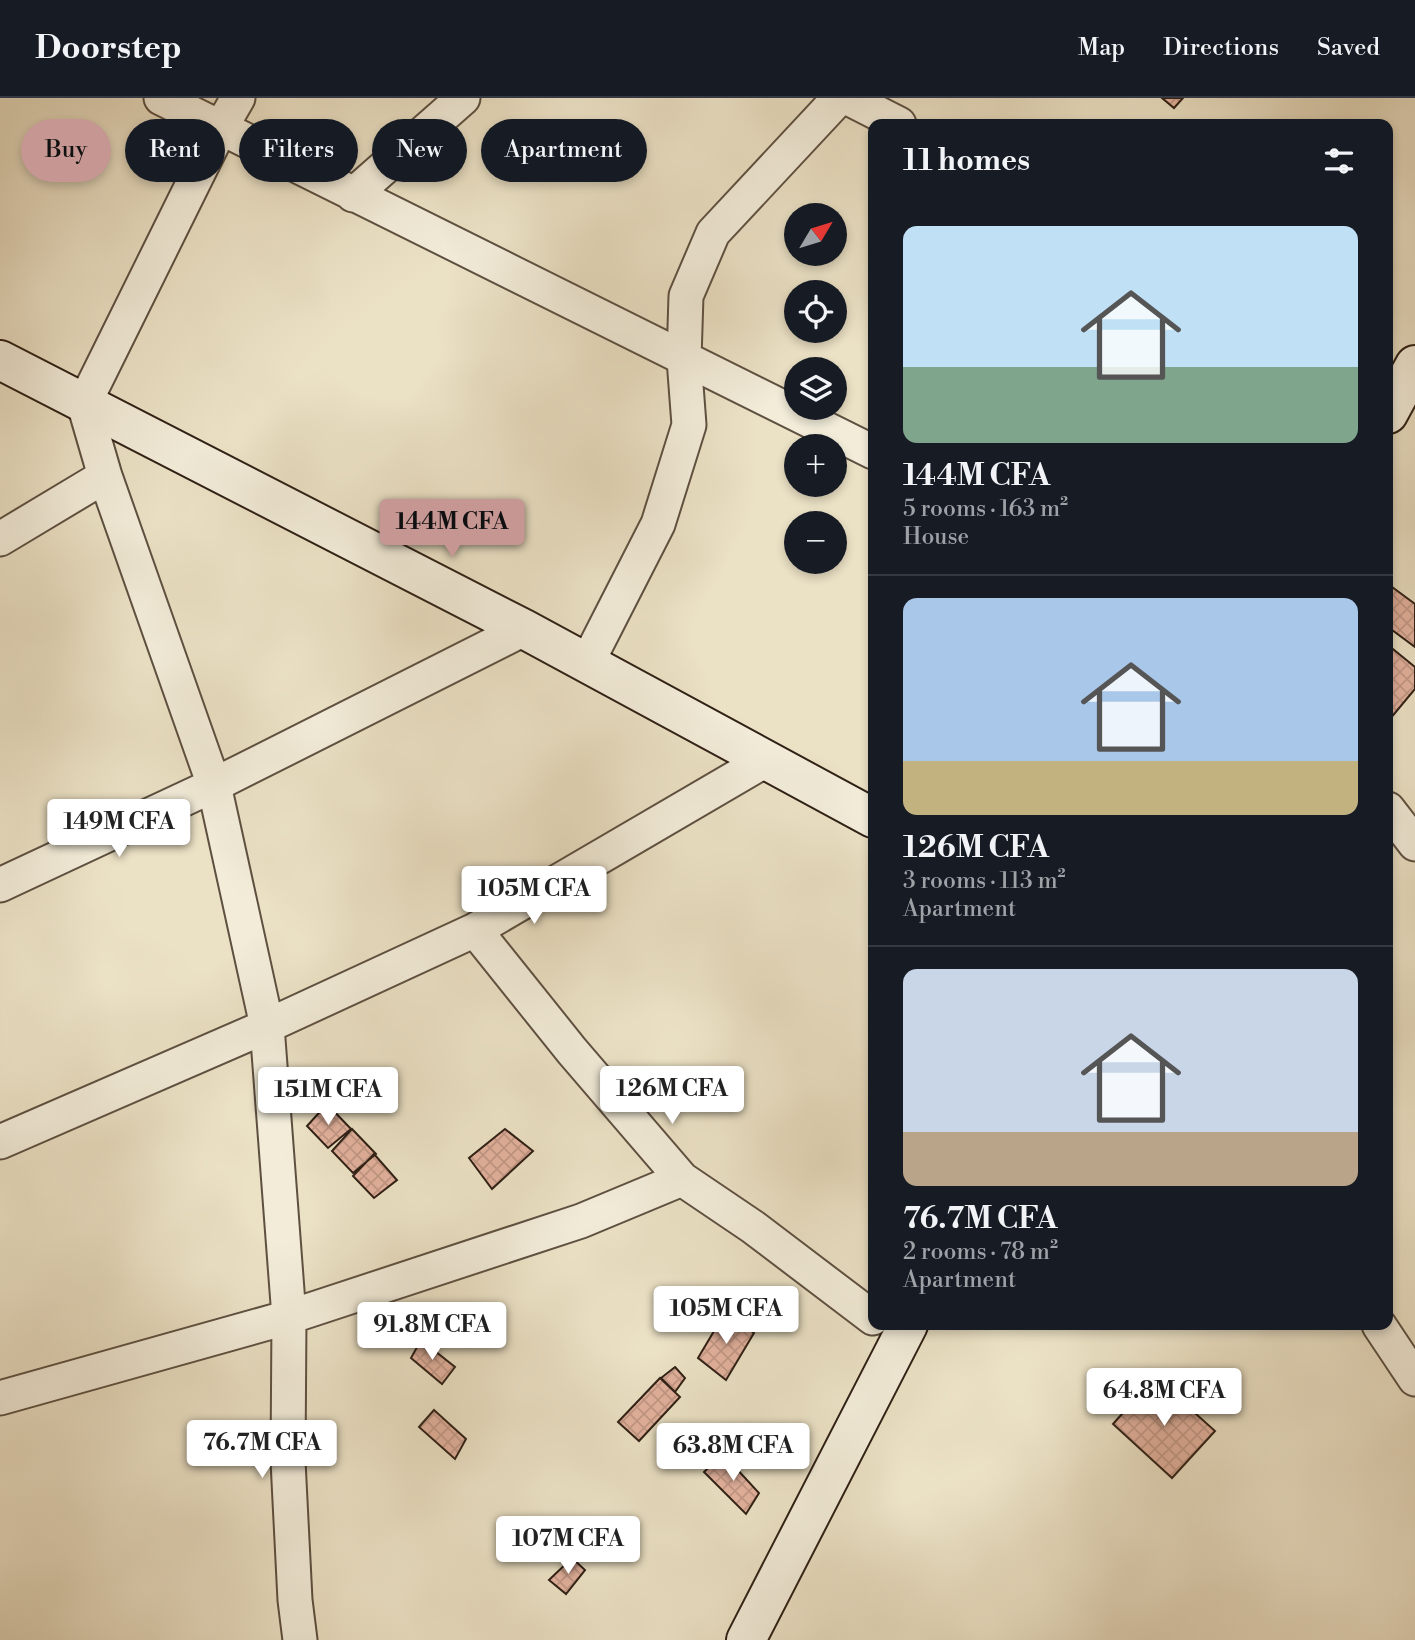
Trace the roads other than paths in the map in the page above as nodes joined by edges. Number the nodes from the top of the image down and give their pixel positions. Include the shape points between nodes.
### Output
1 (161, 98) edge
2 (238, 98) edge
3 (463, 98) edge
4 (839, 98) edge
5 (848, 98) edge
6 (201, 119) edge
7 (889, 119) edge
8 (225, 120) edge
9 (225, 131) edge
10 (194, 182) edge
11 (353, 195) junction
12 (684, 359) junction
13 (0, 360) edge
14 (84, 404) junction
15 (868, 450) edge
16 (105, 476) junction
17 (0, 539) edge
18 (524, 629) junction
19 (587, 663) junction
20 (766, 760) junction
21 (214, 785) junction
22 (868, 815) edge
23 (0, 885) edge
24 (475, 930) junction
25 (267, 1026) junction
26 (0, 1142) edge
27 (682, 1179) junction
28 (868, 1310) edge
29 (289, 1317) junction
30 (889, 1330) edge
31 (1382, 1330) edge
32 (1415, 1379) edge
33 (0, 1398) edge
34 (300, 1640) edge
35 (746, 1640) edge

1 - 6 street
2 - 8 street
3 - 11 street
4 - 12 street via 713,233 686,296
5 - 7 street
9 - 11 street
10 - 14 street
11 - 12 street
12 - 15 street
12 - 19 street via 689,425 658,524
13 - 14 street
14 - 16 street
14 - 18 street
16 - 17 street
16 - 21 street
18 - 19 street
18 - 21 street
19 - 20 street
20 - 22 street
20 - 24 street
21 - 23 street
21 - 25 street
24 - 25 street
24 - 27 street
25 - 26 street
25 - 29 street
27 - 28 street
27 - 29 street via 581,1221
29 - 33 street
29 - 34 street via 288,1461
30 - 35 street
31 - 32 street

